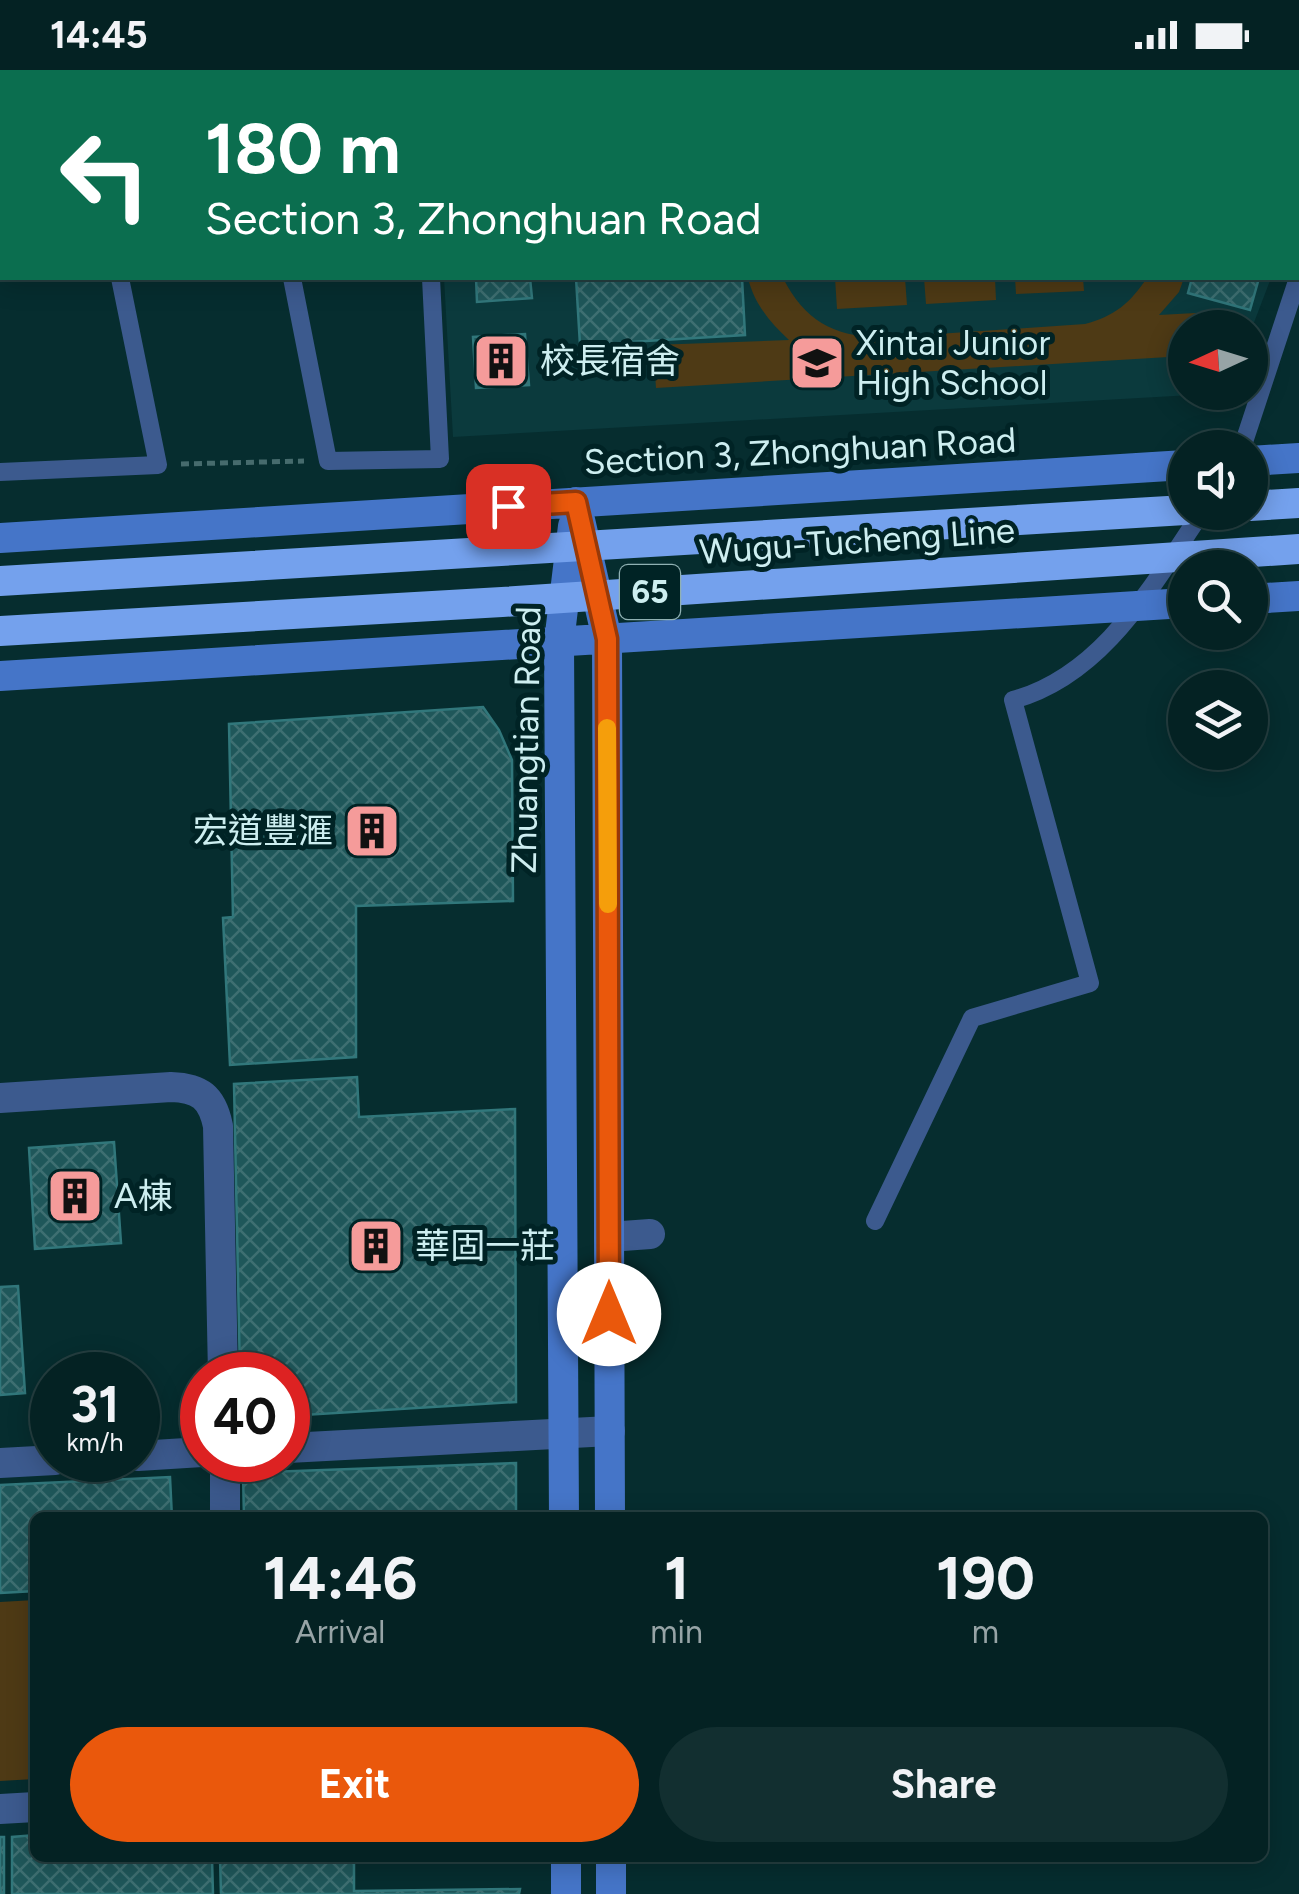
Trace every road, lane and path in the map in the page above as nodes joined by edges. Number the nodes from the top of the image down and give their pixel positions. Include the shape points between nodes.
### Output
1 (120, 280) edge
2 (292, 280) edge
3 (431, 280) edge
4 (1297, 280) edge
5 (1248, 430) edge
6 (1299, 458) edge
7 (1268, 460) edge
8 (328, 461) junction
9 (158, 465) junction
10 (1168, 466) edge
11 (0, 472) edge
12 (576, 502) junction
13 (1299, 503) edge
14 (1268, 505) edge
15 (1168, 511) edge
16 (1190, 530) edge
17 (0, 538) edge
18 (1299, 548) edge
19 (0, 581) edge
20 (1299, 596) edge
21 (1268, 598) edge
22 (1168, 604) edge
23 (1138, 606) junction
24 (0, 631) edge
25 (607, 639) junction
26 (559, 642) junction
27 (0, 676) edge
28 (0, 1098) edge
29 (875, 1220) dead end
30 (650, 1234) dead end
31 (609, 1237) junction
32 (223, 1352) edge
33 (610, 1430) junction
34 (563, 1433) junction
35 (310, 1447) edge
36 (30, 1461) edge
37 (0, 1463) edge
38 (225, 1482) edge
39 (226, 1512) edge
40 (564, 1512) edge
41 (610, 1512) edge
42 (30, 1807) edge
43 (0, 1809) edge
44 (566, 1862) edge
45 (610, 1862) edge
46 (566, 1894) edge
47 (611, 1894) edge

1 - 9 lane
2 - 8 lane
3 - 8 lane via 440,459
4 - 5 lane
6 - 7 street
8 - 9 path
9 - 11 lane
10 - 12 street, Section 3, Zhonghuan Road
12 - 17 street, Section 3, Zhonghuan Road
12 - 25 street, Zhuangtian Road
12 - 26 street, Zhuangtian Road
13 - 14 highway
15 - 19 highway, Wugu-Tucheng Line / 65, bridge
16 - 23 lane
18 - 24 highway, Wugu-Tucheng Line / 65, bridge
20 - 21 street
22 - 23 street
23 - 25 street
23 - 29 lane via 1099,652 1042,692 1013,700 1090,983 972,1018
25 - 26 street
25 - 31 street, Zhuangtian Road
26 - 27 street
26 - 34 street, Zhuangtian Road
28 - 32 street via 170,1087 204,1094 218,1126
30 - 31 street
31 - 33 street, Zhuangtian Road
33 - 34 street
33 - 41 street, Zhuangtian Road
34 - 35 street
34 - 40 street, Zhuangtian Road
36 - 37 street
38 - 39 street
42 - 43 street
44 - 46 street
45 - 47 street

